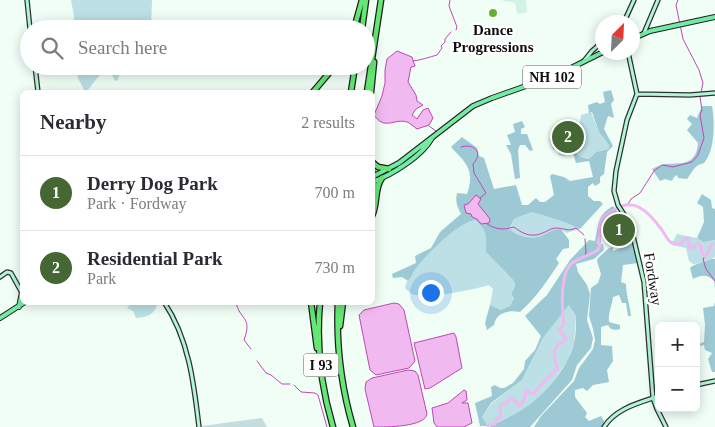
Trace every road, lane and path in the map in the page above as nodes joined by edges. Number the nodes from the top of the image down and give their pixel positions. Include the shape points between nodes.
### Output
1 (27, 0) edge
2 (362, 0) edge
3 (366, 0) edge
4 (381, 0) edge
5 (634, 0) edge
6 (658, 0) edge
7 (627, 15) edge
8 (715, 17) edge
9 (29, 20) edge
10 (356, 20) edge
11 (363, 20) edge
12 (376, 32) junction
13 (644, 33) junction
14 (640, 35) edge
15 (375, 39) edge
16 (375, 47) edge
17 (595, 48) edge
18 (595, 56) edge
19 (630, 60) edge
20 (584, 61) junction
21 (36, 75) edge
22 (327, 75) edge
23 (354, 75) edge
24 (370, 75) edge
25 (373, 75) edge
26 (38, 90) edge
27 (315, 90) edge
28 (351, 90) edge
29 (367, 90) edge
30 (372, 90) edge
31 (715, 93) edge
32 (637, 94) junction
33 (432, 138) junction
34 (375, 164) edge
35 (390, 169) junction
36 (375, 177) edge
37 (375, 178) edge
38 (382, 178) junction
39 (375, 187) edge
40 (377, 196) junction
41 (375, 208) edge
42 (0, 277) edge
43 (20, 288) edge
44 (20, 299) edge
45 (21, 305) edge
46 (166, 305) edge
47 (312, 305) edge
48 (320, 305) edge
49 (338, 305) edge
50 (343, 305) edge
51 (18, 307) junction
52 (0, 318) edge
53 (338, 343) junction
54 (321, 374) junction
55 (715, 381) edge
56 (700, 384) edge
57 (653, 398) junction
58 (198, 427) edge
59 (333, 427) edge
60 (353, 427) edge
61 (604, 427) edge
62 (666, 427) edge

1 - 9 street
2 - 10 highway
3 - 11 highway
4 - 12 highway
5 - 7 street
6 - 13 street
8 - 13 main road
12 - 15 highway
12 - 16 highway
13 - 14 main road
17 - 20 street
18 - 20 main road, NH 102
19 - 32 street
20 - 33 main road, NH 102 via 550,78 479,103
21 - 26 street
22 - 27 highway
23 - 28 highway
24 - 29 highway
25 - 30 highway
31 - 32 street
32 - 57 street, Fordway via 627,117 614,191 633,236 644,282
33 - 35 main road, NH 102
33 - 38 main road, NH 102 via 409,160
34 - 35 highway
35 - 36 main road, NH 102
37 - 38 main road, NH 102
38 - 40 highway
39 - 40 highway
40 - 41 highway
42 - 43 street via 11,273
44 - 51 main road
45 - 51 main road
46 - 58 street via 175,319 186,350
47 - 54 highway
48 - 54 highway, I 93
49 - 53 highway, I 93
50 - 53 highway
51 - 52 main road
53 - 60 highway, I 93 via 342,383
54 - 59 highway, I 93
55 - 56 street
57 - 61 street via 629,406
57 - 62 street, Fordway

